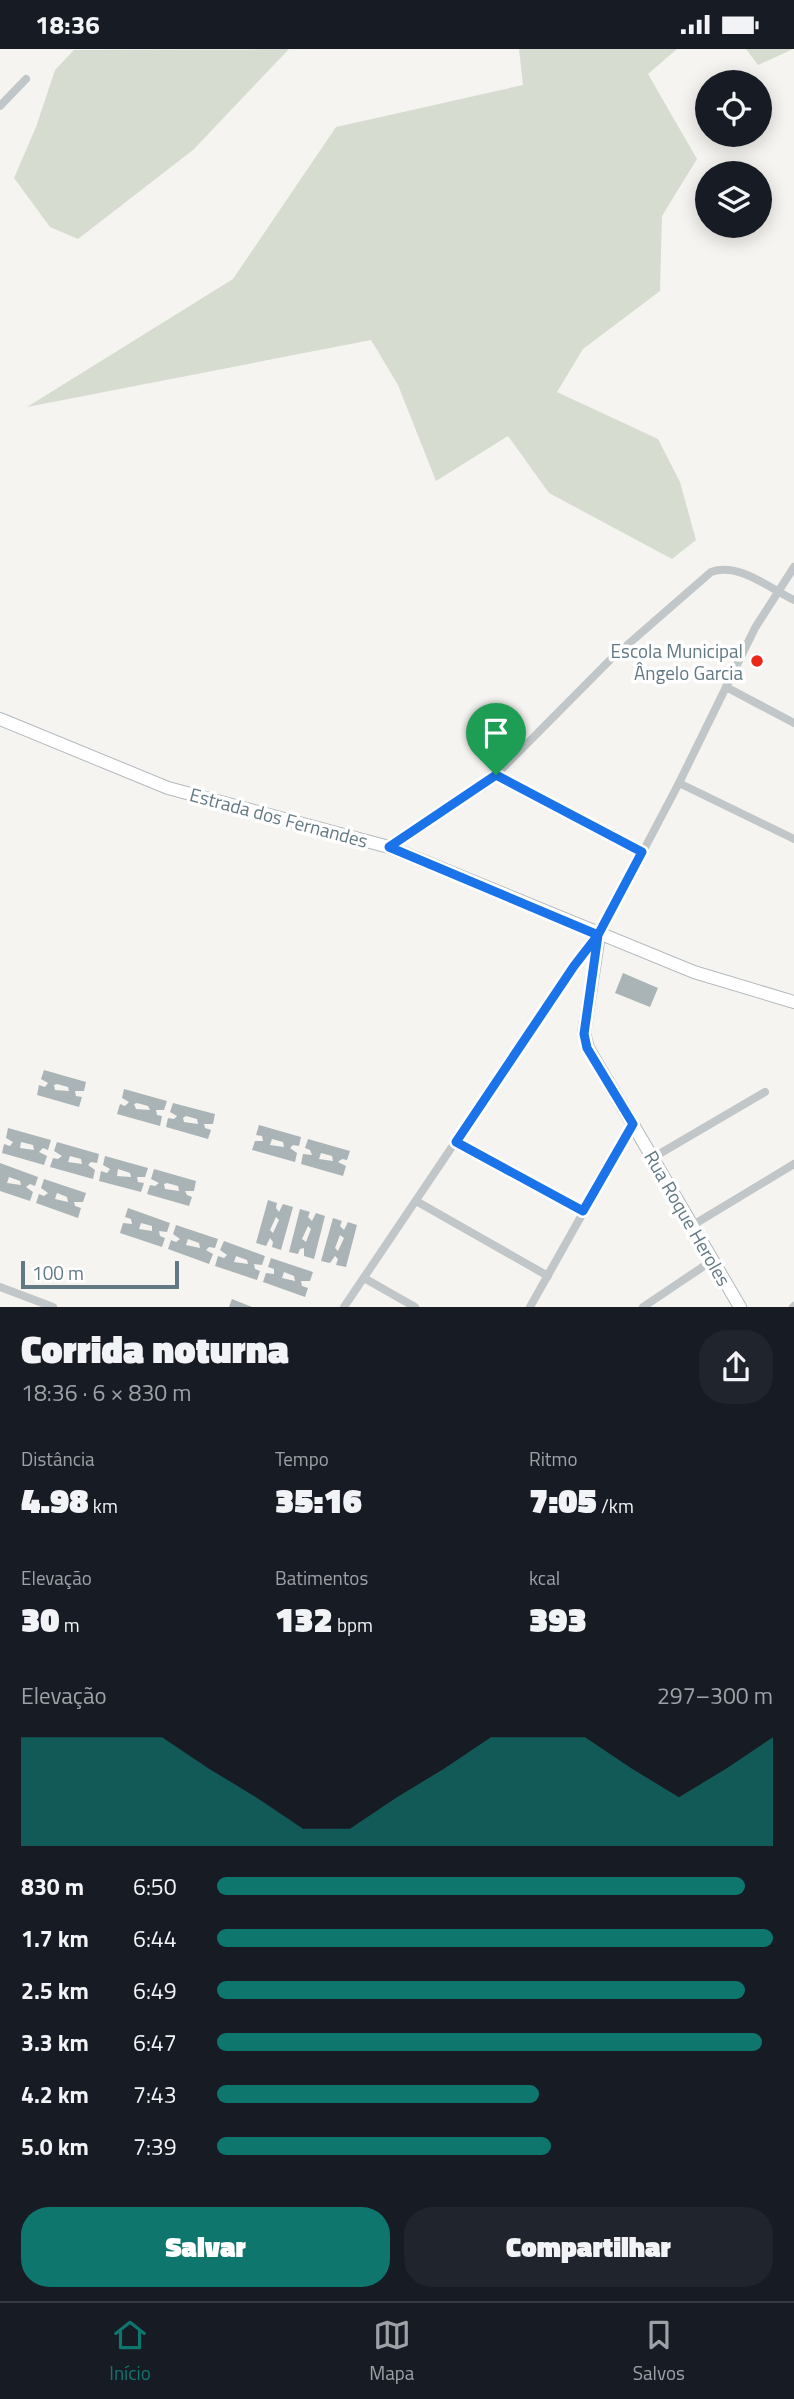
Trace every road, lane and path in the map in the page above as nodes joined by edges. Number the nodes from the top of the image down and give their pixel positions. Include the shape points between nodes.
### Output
1 (26, 79) dead end
2 (0, 106) edge
3 (794, 567) edge
4 (776, 591) junction
5 (794, 600) edge
6 (726, 687) junction
7 (0, 719) edge
8 (794, 723) edge
9 (496, 775) junction
10 (679, 783) junction
11 (794, 839) edge
12 (389, 847) junction
13 (642, 852) junction
14 (598, 935) junction
15 (794, 1003) edge
16 (765, 1092) dead end
17 (633, 1124) junction
18 (456, 1142) junction
19 (654, 1157) junction
20 (794, 1164) edge
21 (415, 1201) junction
22 (583, 1211) junction
23 (693, 1224) junction
24 (713, 1260) junction
25 (548, 1276) junction
26 (364, 1278) junction
27 (0, 1287) edge
28 (53, 1307) edge
29 (344, 1307) edge
30 (415, 1307) edge
31 (530, 1307) edge
32 (643, 1307) edge
33 (740, 1307) edge

1 - 2 street
3 - 4 street
4 - 5 street
4 - 6 street
4 - 9 street via 725,568 700,579 610,660
6 - 8 street
6 - 10 street
7 - 12 main road, Estrada dos Fernandes via 168,788
9 - 12 street
9 - 13 street
10 - 11 street
10 - 13 street
12 - 14 main road, Estrada dos Fernandes
13 - 14 street
14 - 15 main road, Estrada dos Fernandes via 707,977
14 - 17 main road, Rua Roque Heroles via 585,1042
14 - 18 street
16 - 19 street
17 - 19 main road, Rua Roque Heroles
17 - 22 street
18 - 21 street
18 - 22 street
19 - 23 main road, Rua Roque Heroles
20 - 23 street
21 - 25 street
21 - 26 street
22 - 25 street
23 - 24 main road, Rua Roque Heroles
24 - 32 street
24 - 33 main road, Rua Roque Heroles
25 - 31 street
26 - 29 street
26 - 30 street
27 - 28 street

